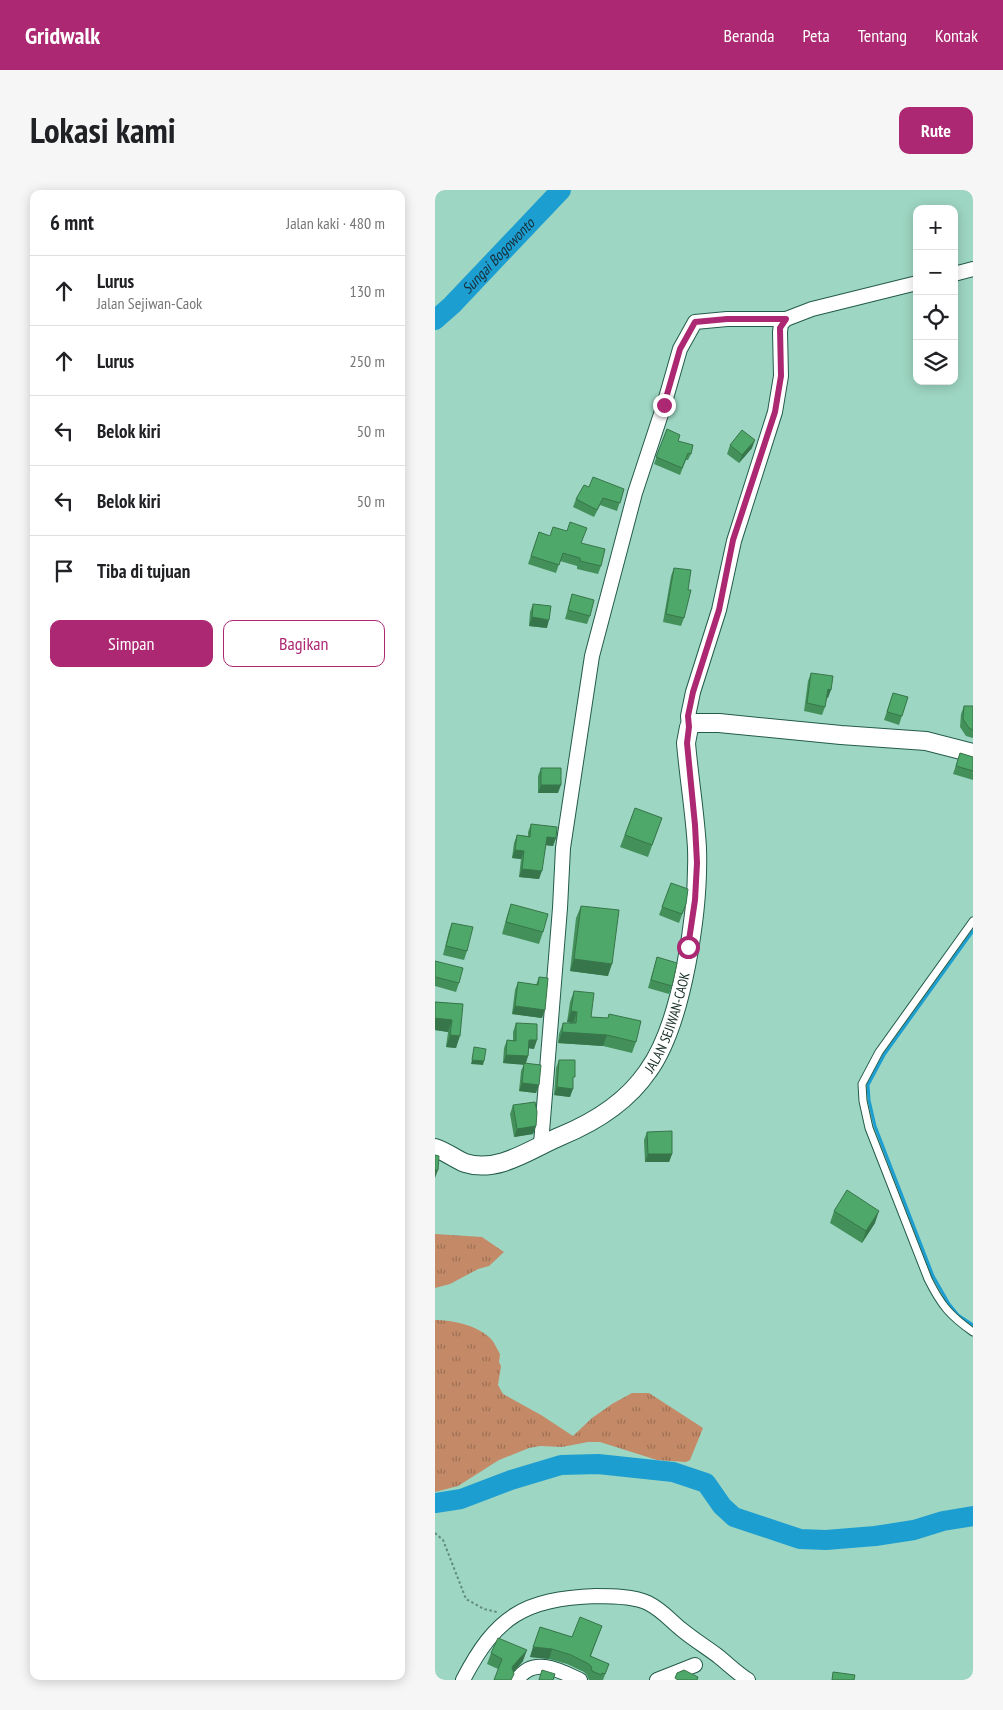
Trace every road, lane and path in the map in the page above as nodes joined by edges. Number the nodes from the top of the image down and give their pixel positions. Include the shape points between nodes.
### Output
1 (973, 269) edge
2 (958, 273) edge
3 (913, 284) edge
4 (786, 319) junction
5 (689, 727) junction
6 (973, 753) edge
7 (973, 921) edge
8 (541, 1144) junction
9 (439, 1150) edge
10 (973, 1332) edge
11 (435, 1533) edge
12 (511, 1616) junction
13 (695, 1665) dead end
14 (463, 1680) edge
15 (517, 1680) edge
16 (580, 1680) edge
17 (657, 1680) edge
18 (748, 1680) edge

1 - 2 street
3 - 4 street via 812,309
4 - 5 street via 780,328 781,376 775,412 733,540 719,610 693,692
4 - 8 street via 695,322 680,349 635,493 592,656 565,838
5 - 6 street via 693,723 719,723 926,741
5 - 8 street, JALAN SEJIWAN-CAOK via 687,743 697,863 693,920 684,972 660,1054 631,1091 599,1118
7 - 10 lane via 879,1052 862,1084 869,1128 928,1279 954,1319
8 - 9 street, JALAN SEJIWAN-CAOK via 496,1164 479,1166
11 - 12 path via 443,1540 466,1599 484,1609
12 - 14 street via 481,1647
12 - 18 street via 537,1604 572,1598 607,1596 647,1602
13 - 17 street
15 - 16 street via 536,1667 557,1669

